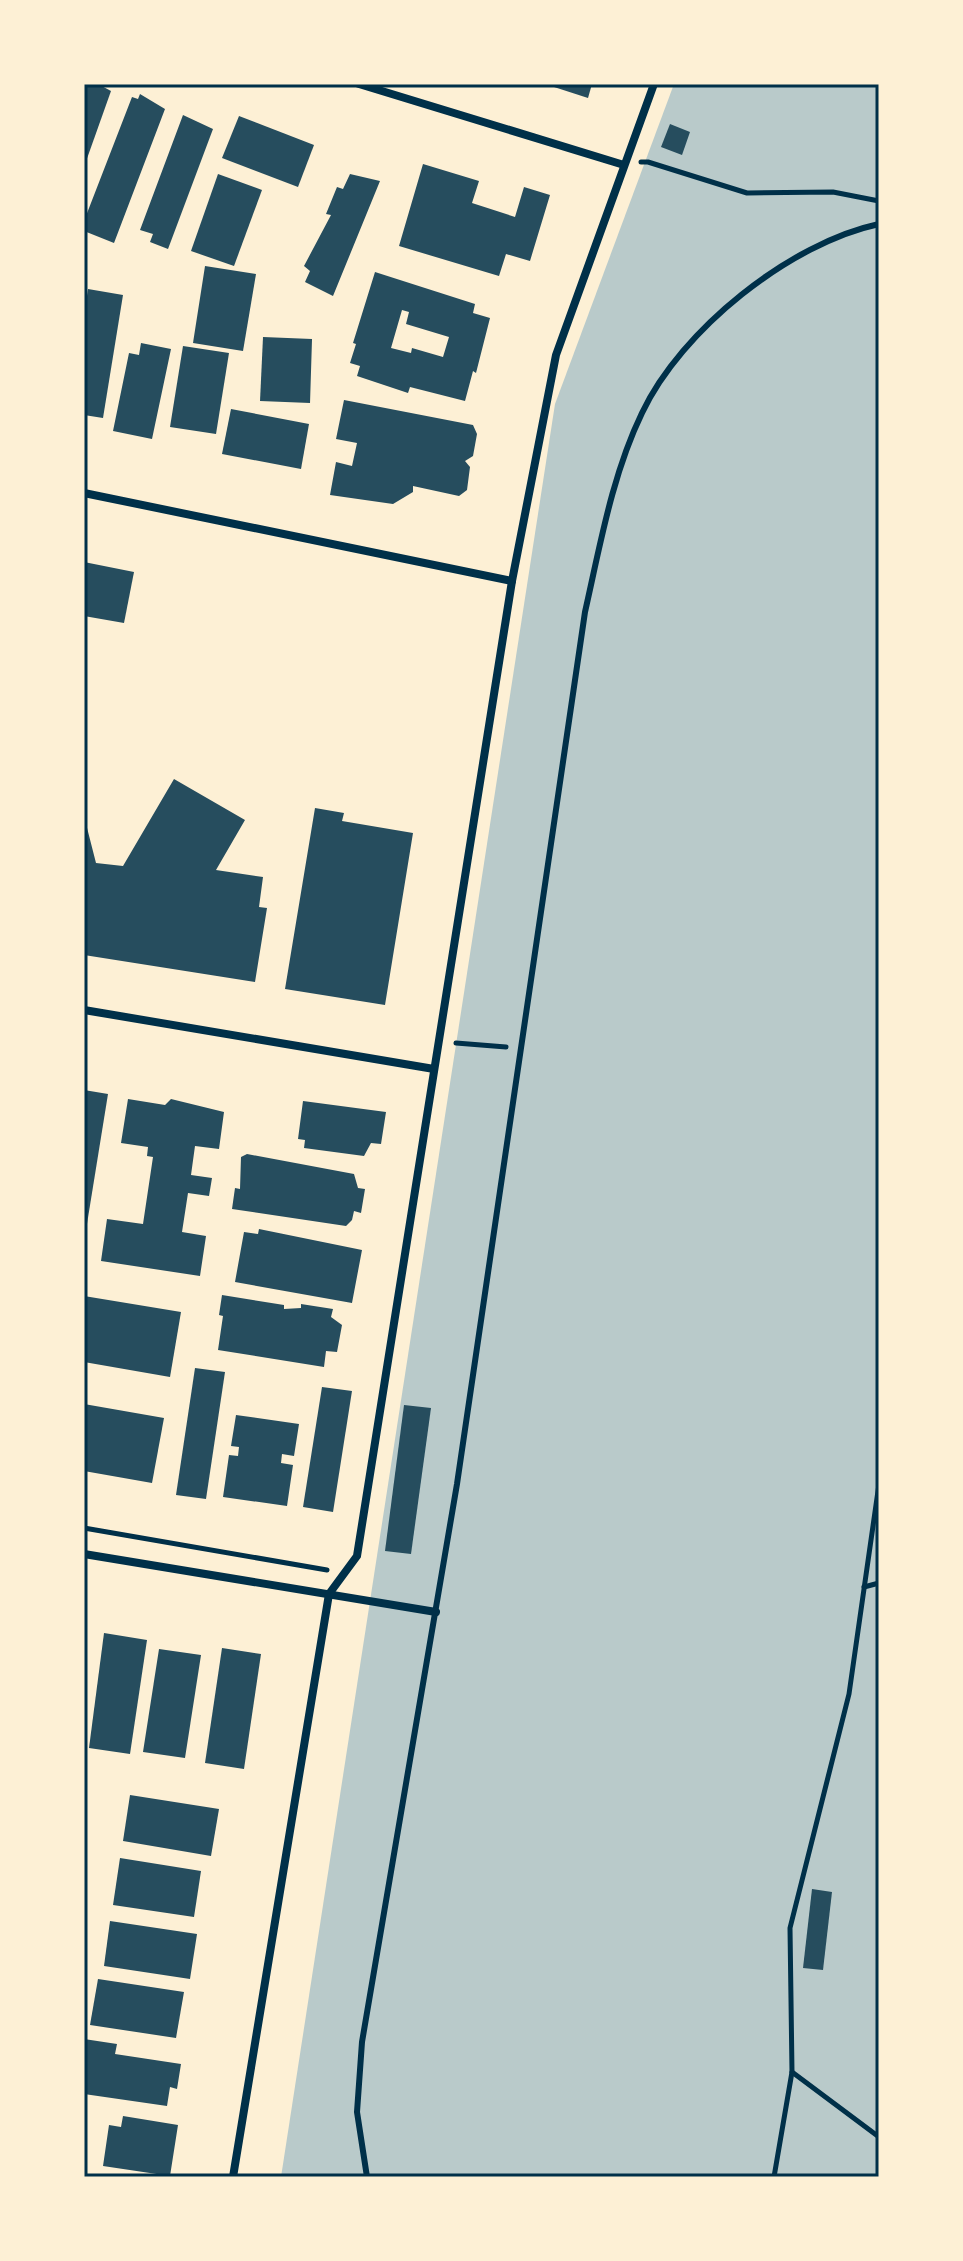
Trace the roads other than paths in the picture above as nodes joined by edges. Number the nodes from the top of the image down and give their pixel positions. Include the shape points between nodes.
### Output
1 (359, 84) edge
2 (654, 84) edge
3 (624, 165) junction
4 (879, 224) edge
5 (84, 493) edge
6 (512, 581) junction
7 (84, 1010) edge
8 (434, 1069) junction
9 (84, 1554) edge
10 (329, 1594) junction
11 (436, 1612) junction
12 (233, 2177) edge
13 (367, 2177) edge

1 - 3 street
2 - 3 street
3 - 6 street via 556,355
4 - 11 lane via 807,252 746,292 690,344 642,412 607,516 585,612
5 - 6 street
6 - 8 street
7 - 8 street
8 - 10 street via 357,1556
9 - 10 street
10 - 11 street
10 - 12 street
11 - 13 lane via 362,2042 357,2112

